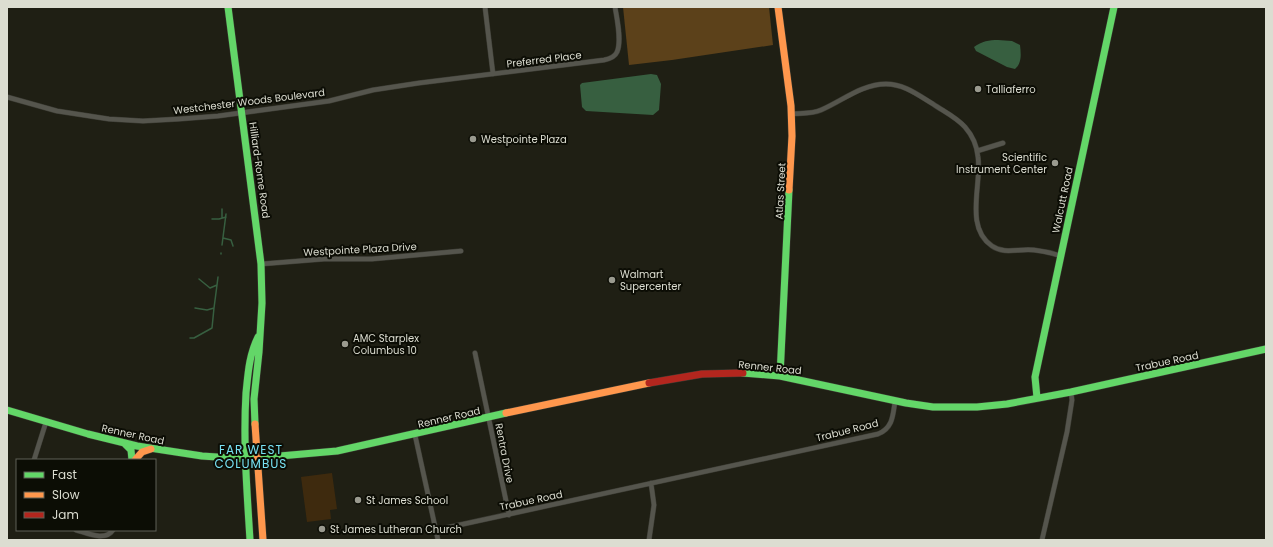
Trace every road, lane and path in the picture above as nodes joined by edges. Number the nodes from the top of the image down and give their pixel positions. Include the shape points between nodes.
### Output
1 (228, 7) edge
2 (485, 7) edge
3 (615, 7) edge
4 (778, 7) edge
5 (1114, 7) edge
6 (493, 74) junction
7 (7, 97) edge
8 (242, 113) junction
9 (791, 114) junction
10 (1003, 143) dead end
11 (977, 150) junction
12 (461, 251) dead end
13 (1060, 256) junction
14 (261, 264) junction
15 (258, 336) junction
16 (1266, 349) edge
17 (475, 353) dead end
18 (780, 376) junction
19 (1071, 392) junction
20 (1037, 398) junction
21 (895, 401) junction
22 (7, 410) edge
23 (488, 418) junction
24 (46, 422) junction
25 (415, 435) junction
26 (125, 444) junction
27 (151, 449) junction
28 (256, 458) junction
29 (34, 459) edge
30 (132, 459) edge
31 (136, 459) edge
32 (246, 459) junction
33 (651, 483) junction
34 (509, 515) junction
35 (436, 530) junction
36 (80, 531) edge
37 (112, 531) edge
38 (250, 540) edge
39 (263, 540) edge
40 (438, 540) edge
41 (649, 540) edge
42 (1042, 540) edge

1 - 8 main road, Hilliard-Rome Road
2 - 6 street, Preferred Place
3 - 6 street, Preferred Place via 619,45 617,53 612,58
4 - 9 main road, Atlas Street
5 - 13 main road, Walcutt Road
6 - 8 street, Westchester Woods Boulevard via 391,87 329,101
7 - 8 street, Westchester Woods Boulevard via 57,111 120,120 179,119
8 - 14 main road, Hilliard-Rome Road
9 - 11 street via 820,111 874,85 898,86 909,89 954,118 964,127
9 - 18 main road, Atlas Street via 792,165
10 - 11 street
11 - 13 street via 979,163 976,219 978,230 984,239 993,247 1005,251 1033,250
12 - 14 street, Westpointe Plaza Drive via 372,259 324,259
13 - 20 main road, Walcutt Road via 1035,377
14 - 15 main road, Hilliard-Rome Road via 262,303
15 - 28 main road, Hilliard-Rome Road via 259,352 254,398
15 - 32 main road, Hilliard-Rome Road via 252,348 248,372 244,434
16 - 19 main road, Trabue Road
17 - 23 street
18 - 21 main road, Renner Road
18 - 23 main road, Renner Road via 749,373 702,374 672,378
19 - 20 main road, Trabue Road
19 - 42 street via 1067,432
20 - 21 main road, Trabue Road via 962,408 933,407
21 - 33 street, Trabue Road via 891,423 884,432
22 - 24 main road, Renner Road
23 - 25 main road, Renner Road
23 - 34 street, Rentra Drive
24 - 26 main road, Renner Road
24 - 29 street
25 - 28 main road, Renner Road via 337,451
25 - 35 street
26 - 27 main road, Renner Road
26 - 30 main road via 131,450
27 - 31 main road via 142,452
27 - 32 main road, Renner Road
28 - 32 main road, Renner Road
28 - 39 main road, Hilliard-Rome Road
32 - 38 main road, Hilliard-Rome Road
33 - 34 street, Trabue Road
33 - 41 street via 654,505
34 - 35 street, Trabue Road
35 - 40 street
36 - 37 street via 103,536

